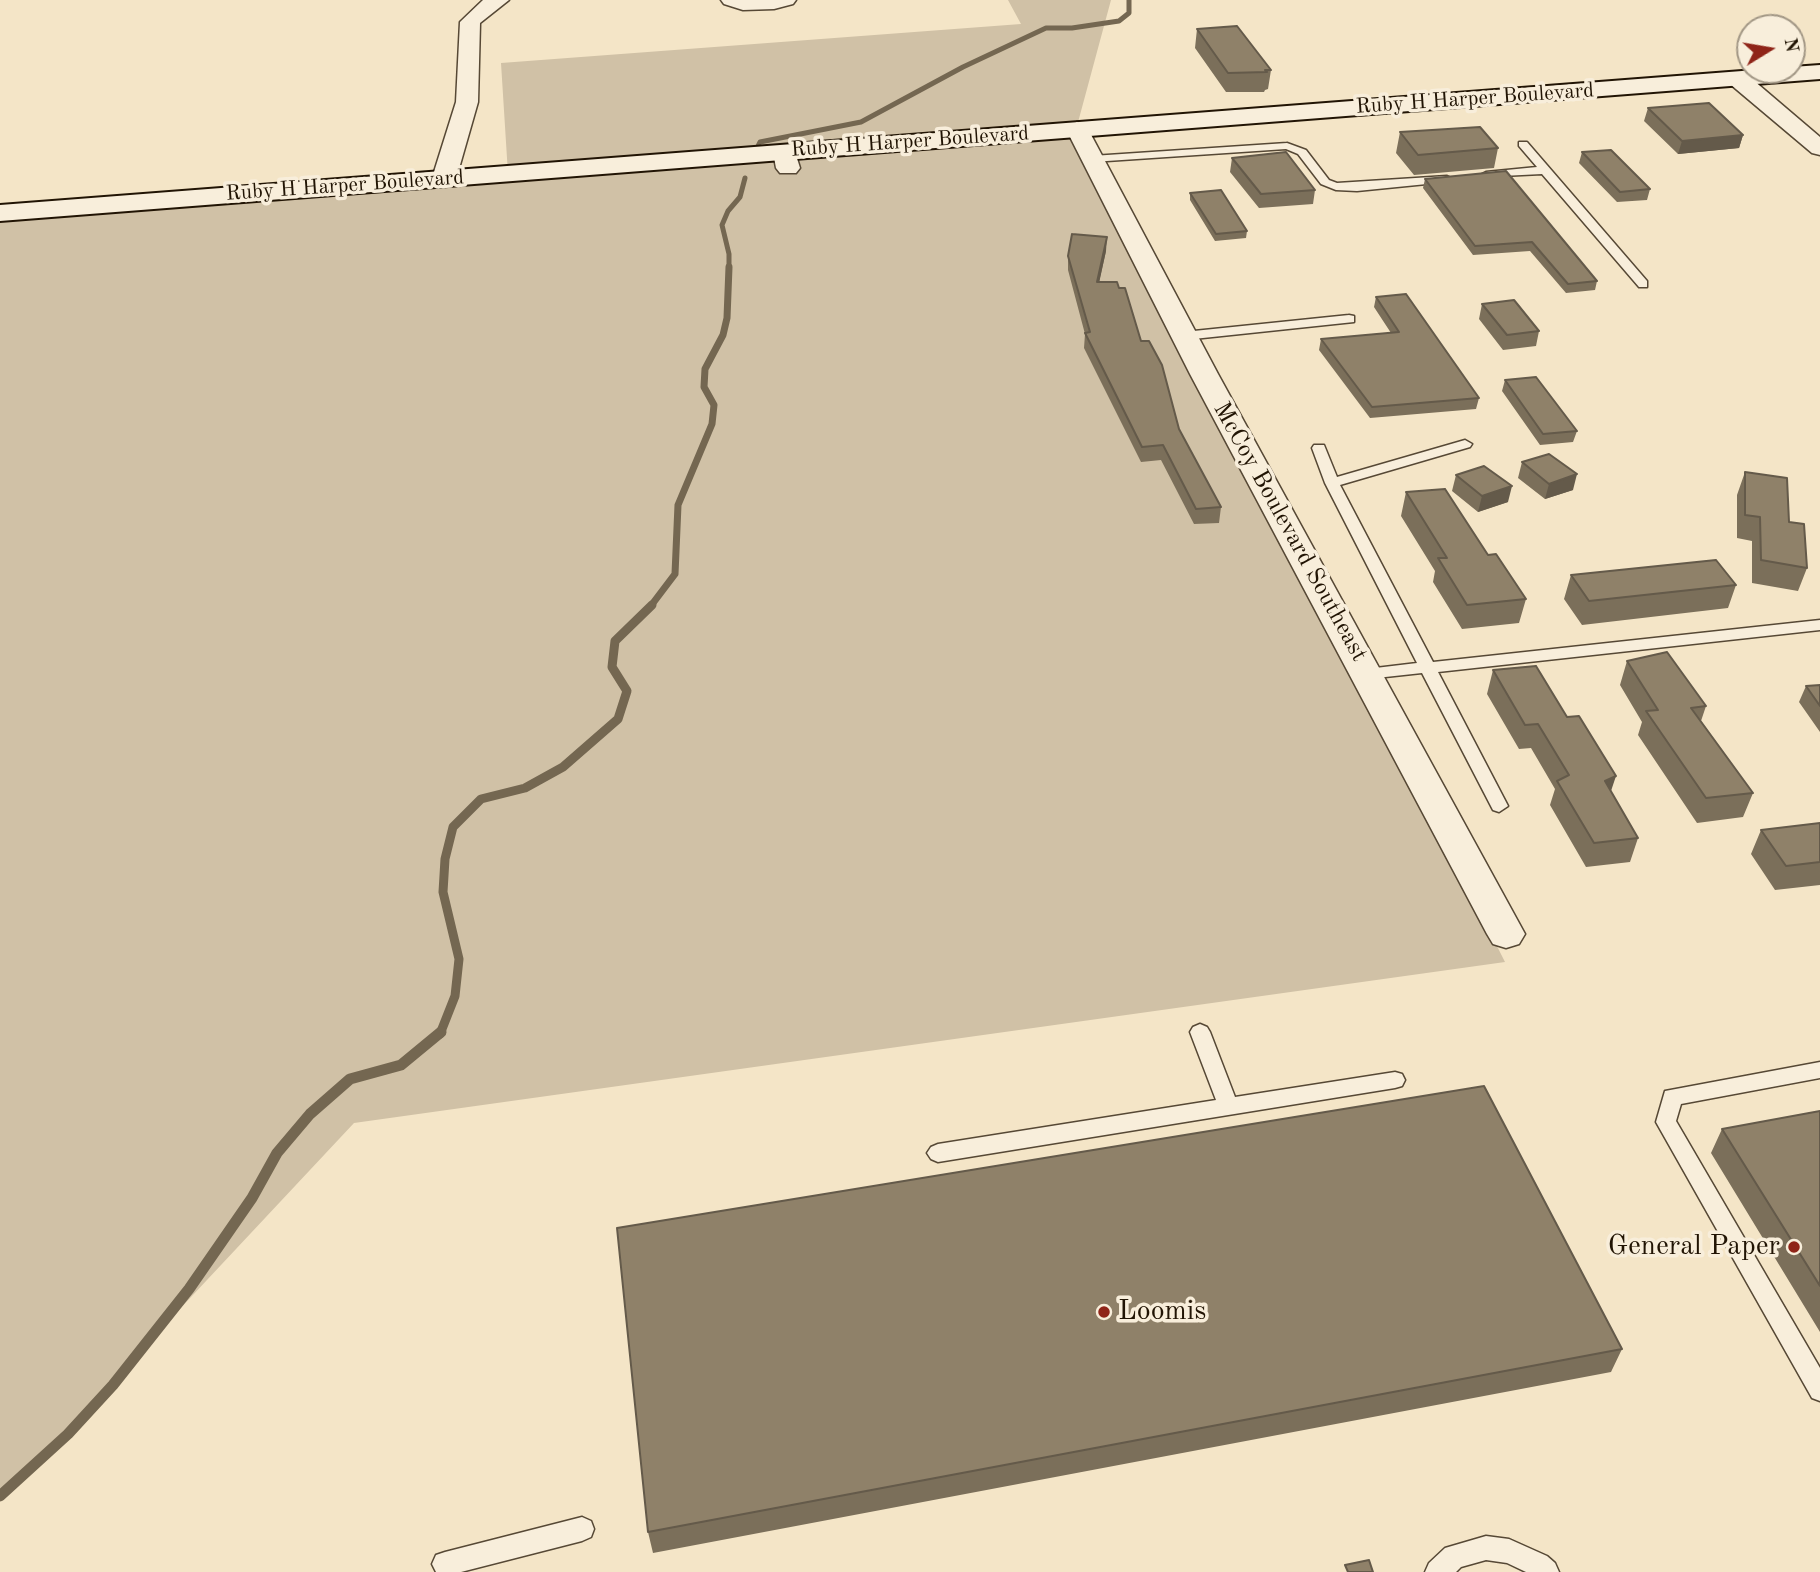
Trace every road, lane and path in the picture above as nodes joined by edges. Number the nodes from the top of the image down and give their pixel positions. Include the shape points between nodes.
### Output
1 (499, 0) edge
2 (731, 0) edge
3 (786, 0) edge
4 (1736, 79) edge
5 (1744, 84) edge
6 (1077, 129) junction
7 (1523, 144) dead end
8 (1820, 148) edge
9 (1092, 159) junction
10 (1545, 170) junction
11 (1478, 176) edge
12 (1464, 177) edge
13 (449, 178) junction
14 (0, 213) edge
15 (1643, 284) dead end
16 (1349, 319) dead end
17 (1184, 337) junction
18 (1465, 444) dead end
19 (1319, 448) dead end
20 (1332, 483) junction
21 (1820, 625) edge
22 (1426, 667) junction
23 (1367, 674) junction
24 (1499, 806) dead end
25 (1506, 934) dead end
26 (1200, 1032) dead end
27 (1820, 1070) edge
28 (1395, 1080) dead end
29 (1228, 1105) junction
30 (938, 1153) dead end
31 (1820, 1390) edge
32 (582, 1529) dead end
33 (445, 1564) dead end
34 (1438, 1572) edge
35 (1546, 1572) edge

1 - 13 street via 470,22 467,102 446,172
2 - 3 street via 743,4
4 - 6 street, Ruby H Harper Boulevard
5 - 8 street
6 - 9 street, McCoy Boulevard Southeast
6 - 13 street, Ruby H Harper Boulevard via 786,160
7 - 10 lane
9 - 12 lane via 1287,146 1302,152 1325,182 1336,186
9 - 17 street, McCoy Boulevard Southeast
10 - 11 lane
10 - 15 lane
13 - 14 street, Ruby H Harper Boulevard
16 - 17 lane
17 - 23 street, McCoy Boulevard Southeast
18 - 20 lane
19 - 20 lane
20 - 22 lane
21 - 22 lane
22 - 23 lane
22 - 24 lane
23 - 25 street, McCoy Boulevard Southeast
26 - 29 lane
27 - 31 lane via 1672,1097 1666,1122
28 - 29 lane
29 - 30 lane
32 - 33 lane
34 - 35 lane via 1454,1557 1486,1548 1508,1551

